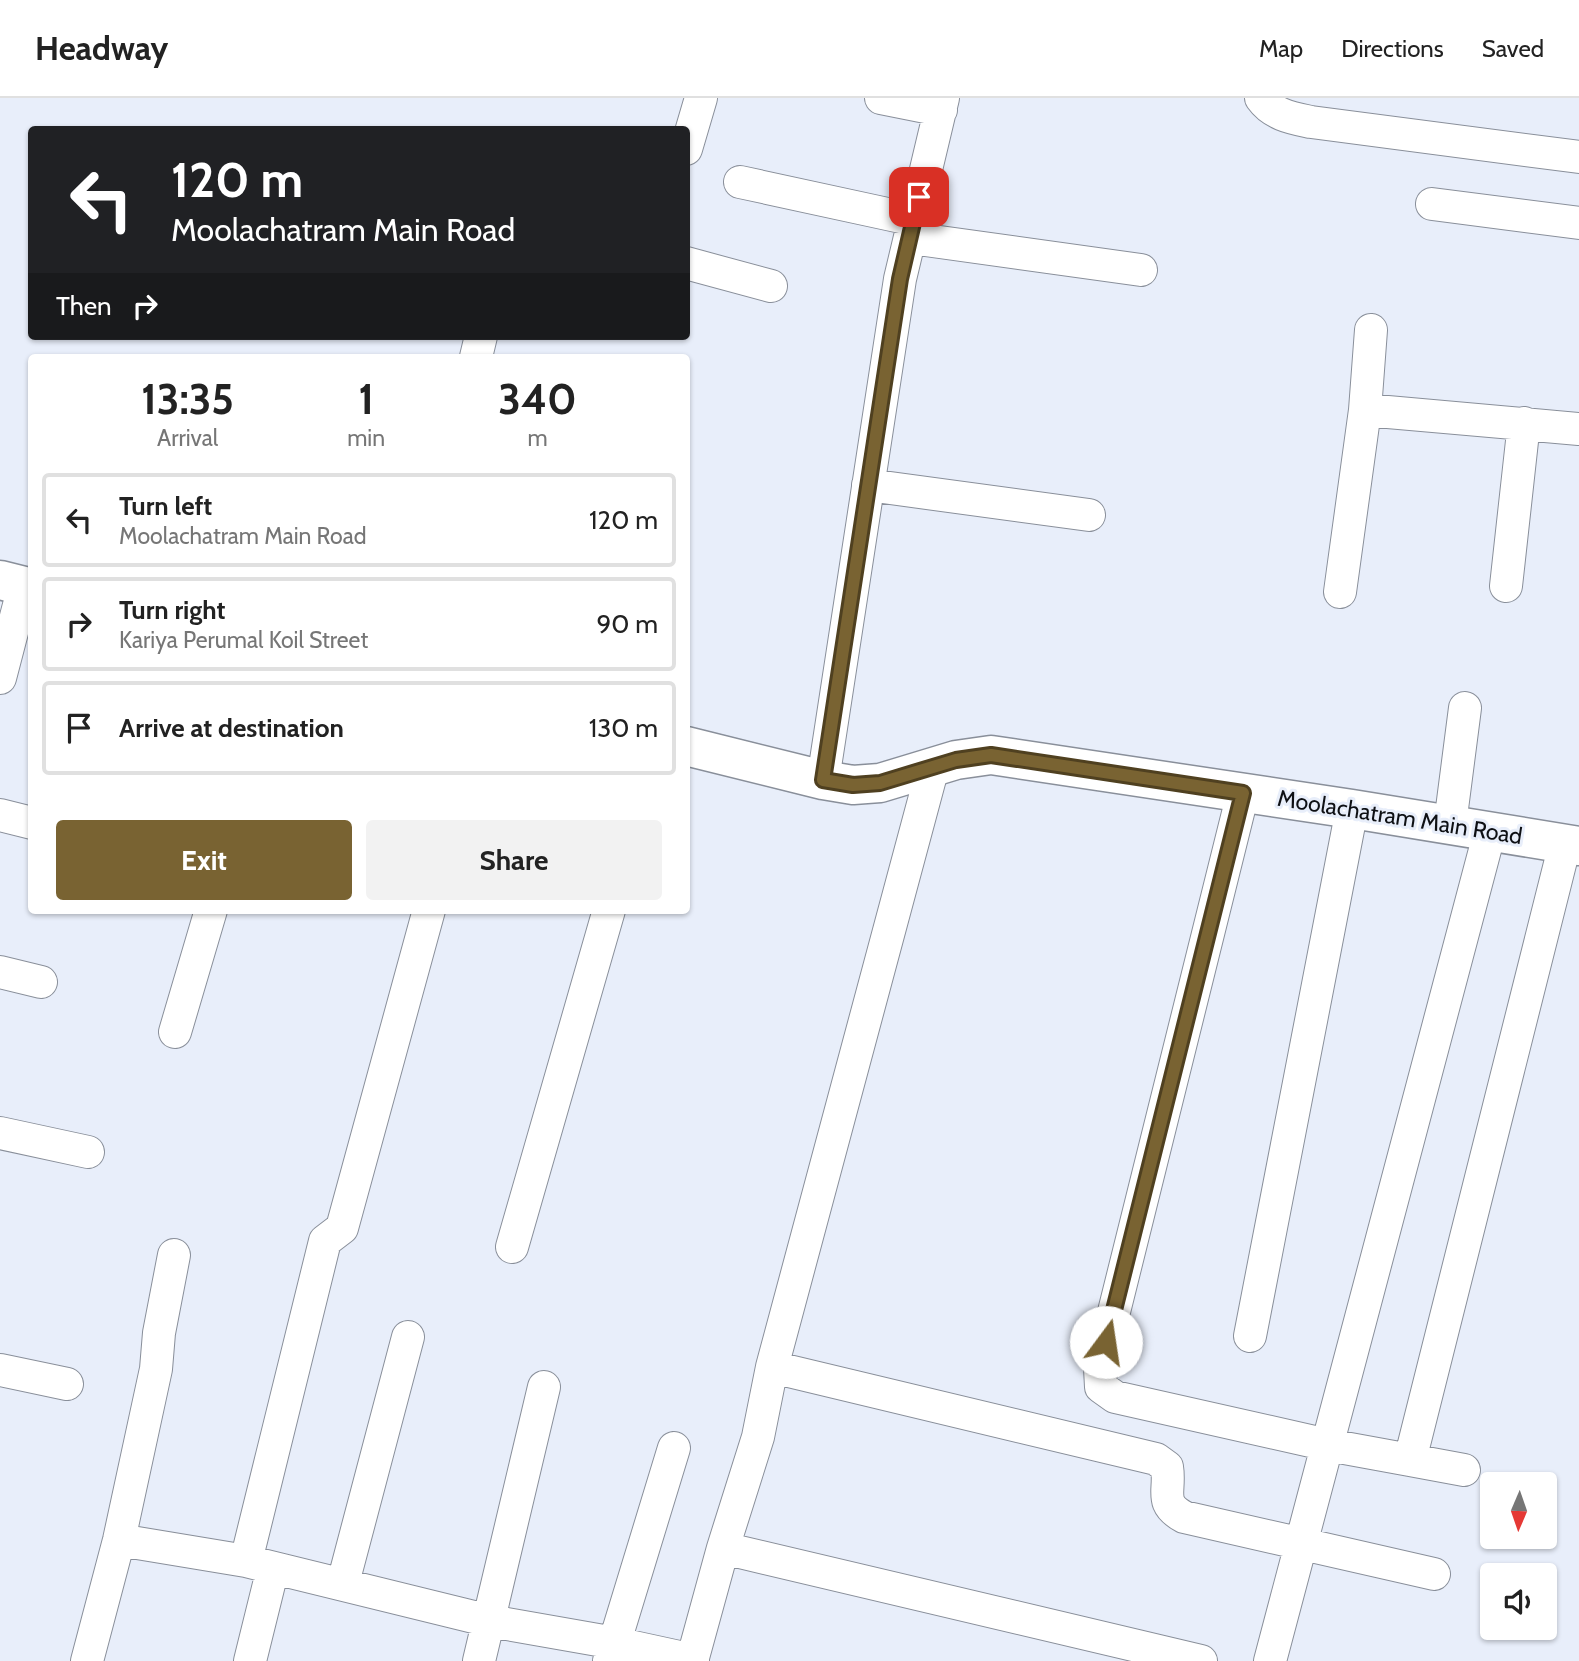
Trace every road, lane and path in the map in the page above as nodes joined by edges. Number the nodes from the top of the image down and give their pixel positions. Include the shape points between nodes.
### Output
1 (701, 98) edge
2 (881, 98) edge
3 (1261, 98) edge
4 (942, 104) edge
5 (690, 135) edge
6 (1579, 158) edge
7 (740, 182) dead end
8 (1432, 204) dead end
9 (1579, 223) edge
10 (913, 229) junction
11 (690, 264) edge
12 (1141, 270) dead end
13 (771, 286) dead end
14 (1371, 330) dead end
15 (1366, 410) junction
16 (1524, 423) junction
17 (1579, 429) edge
18 (869, 485) junction
19 (1089, 515) dead end
20 (19, 585) edge
21 (1506, 586) dead end
22 (1340, 592) dead end
23 (0, 678) edge
24 (1465, 708) dead end
25 (690, 747) edge
26 (933, 767) junction
27 (823, 780) junction
28 (1243, 793) junction
29 (1352, 809) junction
30 (0, 815) edge
31 (28, 822) edge
32 (1450, 824) junction
33 (1490, 831) junction
34 (1572, 845) edge
35 (210, 914) edge
36 (428, 914) edge
37 (608, 914) edge
38 (0, 972) edge
39 (41, 982) dead end
40 (174, 1032) dead end
41 (0, 1132) edge
42 (88, 1153) dead end
43 (512, 1247) dead end
44 (174, 1255) dead end
45 (1251, 1336) dead end
46 (408, 1337) dead end
47 (772, 1367) junction
48 (0, 1370) edge
49 (67, 1384) dead end
50 (544, 1387) dead end
51 (1328, 1445) junction
52 (674, 1448) dead end
53 (1410, 1460) junction
54 (1464, 1470) dead end
55 (119, 1540) junction
56 (1301, 1545) junction
57 (723, 1548) junction
58 (259, 1564) junction
59 (1434, 1574) dead end
60 (343, 1583) junction
61 (490, 1621) junction
62 (612, 1652) edge
63 (693, 1660) edge
64 (87, 1661) edge
65 (250, 1661) edge
66 (480, 1661) edge
67 (1201, 1661) edge
68 (1270, 1661) edge

1 - 5 street
2 - 4 street
3 - 6 street via 1284,116
4 - 10 street
7 - 10 street
8 - 9 street
10 - 12 street
10 - 18 street via 900,279
11 - 13 street
14 - 15 street
15 - 16 street
15 - 22 street
16 - 17 street
16 - 21 street
18 - 19 street
18 - 27 street
20 - 23 street
24 - 32 street
25 - 27 street, Moolachatram Main Road
26 - 27 street, Moolachatram Main Road via 880,783
26 - 28 street, Moolachatram Main Road via 991,755
26 - 47 street
28 - 29 street, Moolachatram Main Road
28 - 51 street via 1100,1368 1101,1387 1115,1397
29 - 32 street, Moolachatram Main Road
29 - 45 street
30 - 31 street
32 - 33 street, Moolachatram Main Road
33 - 34 street, Moolachatram Main Road
33 - 51 street
34 - 53 street
35 - 40 street
36 - 58 street via 342,1228 325,1241
37 - 43 street
38 - 39 street
41 - 42 street
44 - 55 street via 156,1369
46 - 60 street
47 - 56 street via 1156,1459 1167,1467 1167,1502 1172,1511
47 - 57 street via 758,1437
48 - 49 street
50 - 61 street
51 - 53 street
51 - 56 street
52 - 62 street
53 - 54 street
55 - 58 street
55 - 64 street
56 - 59 street
56 - 68 street
57 - 63 street
57 - 67 street
58 - 60 street
58 - 65 street
60 - 61 street
61 - 62 street
61 - 66 street
62 - 63 street

